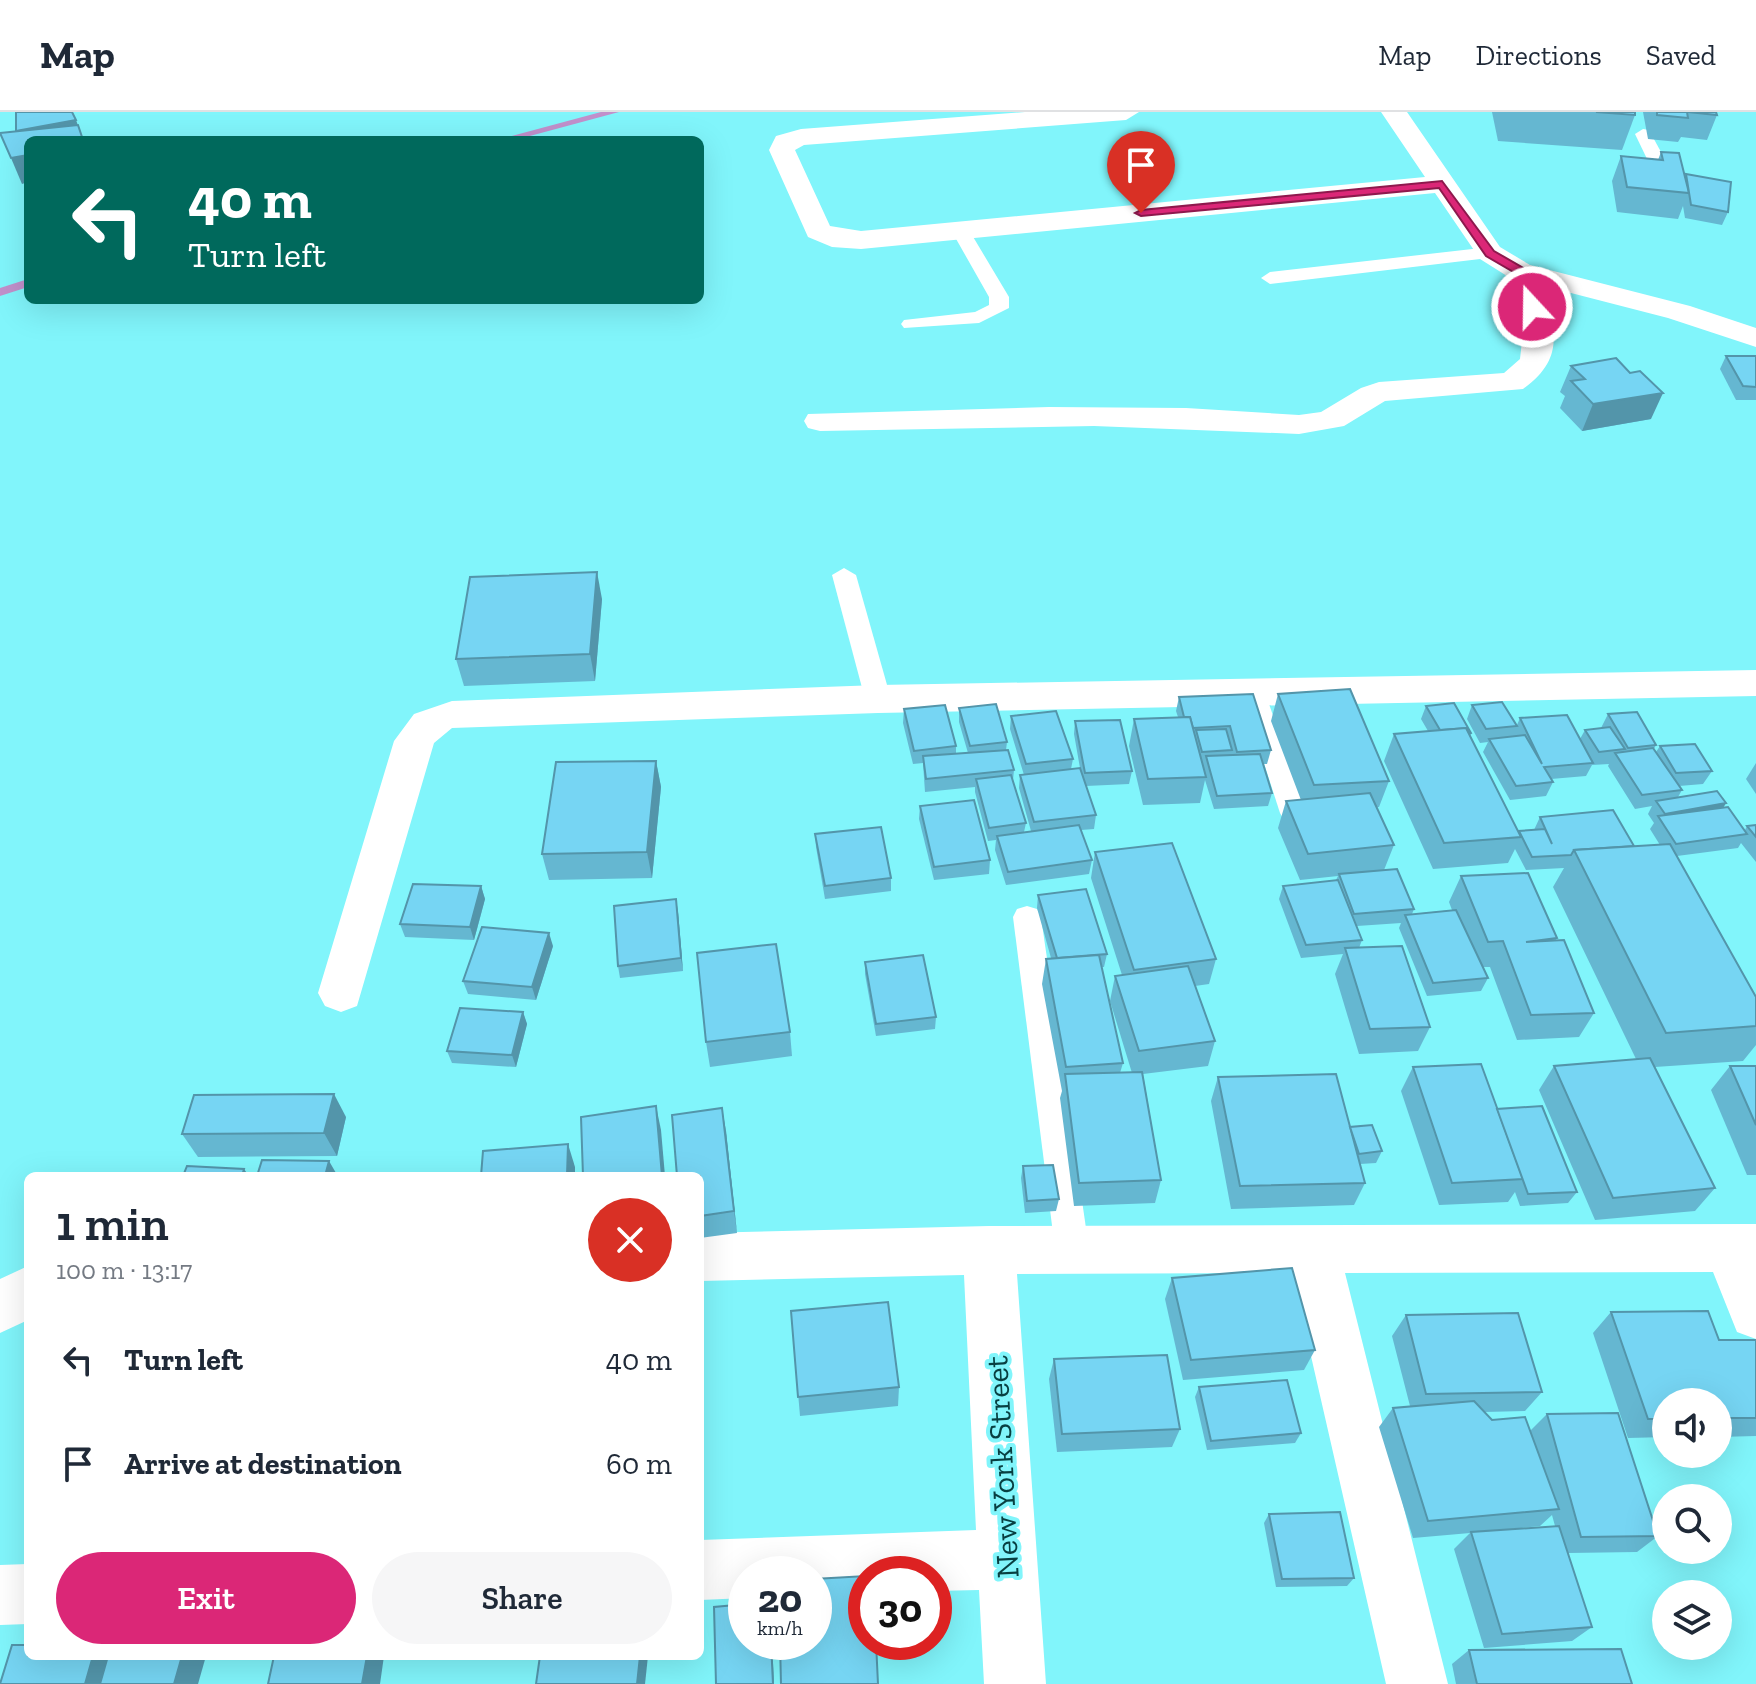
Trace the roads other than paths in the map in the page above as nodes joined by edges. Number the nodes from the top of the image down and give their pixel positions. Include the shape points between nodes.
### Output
1 (1126, 112) edge
2 (1394, 112) edge
3 (1643, 134) dead end
4 (1658, 163) edge
5 (1442, 184) junction
6 (960, 230) junction
7 (1490, 253) junction
8 (1520, 271) junction
9 (1270, 278) dead end
10 (911, 324) dead end
11 (1756, 338) edge
12 (820, 421) dead end
13 (844, 575) dead end
14 (1756, 683) edge
15 (1254, 695) junction
16 (878, 699) junction
17 (1293, 813) edge
18 (1027, 917) dead end
19 (341, 993) dead end
20 (1321, 1240) junction
21 (1743, 1248) edge
22 (1072, 1249) junction
23 (989, 1250) junction
24 (704, 1257) edge
25 (24, 1293) edge
26 (0, 1308) edge
27 (1756, 1314) edge
28 (1007, 1559) junction
29 (704, 1570) edge
30 (24, 1594) edge
31 (0, 1595) edge
32 (1015, 1684) edge
33 (1417, 1684) edge

1 - 6 street via 785,142 782,150 818,231 861,240
2 - 5 street
3 - 4 lane
5 - 6 street
5 - 7 street
6 - 10 lane via 999,297 999,308 979,317
7 - 8 street
7 - 9 lane
8 - 11 street
8 - 12 street via 1541,339 1537,361 1512,382 1379,392 1360,398 1334,419 1302,423 1186,418
13 - 16 lane
14 - 15 street
15 - 16 street
15 - 17 lane
16 - 19 street via 434,718 414,741
18 - 22 lane
20 - 21 street
20 - 22 street
20 - 33 street
21 - 27 street
22 - 23 street
23 - 24 street
23 - 28 street, New York Street
25 - 26 street
28 - 29 street
28 - 32 street, New York Street
30 - 31 street

